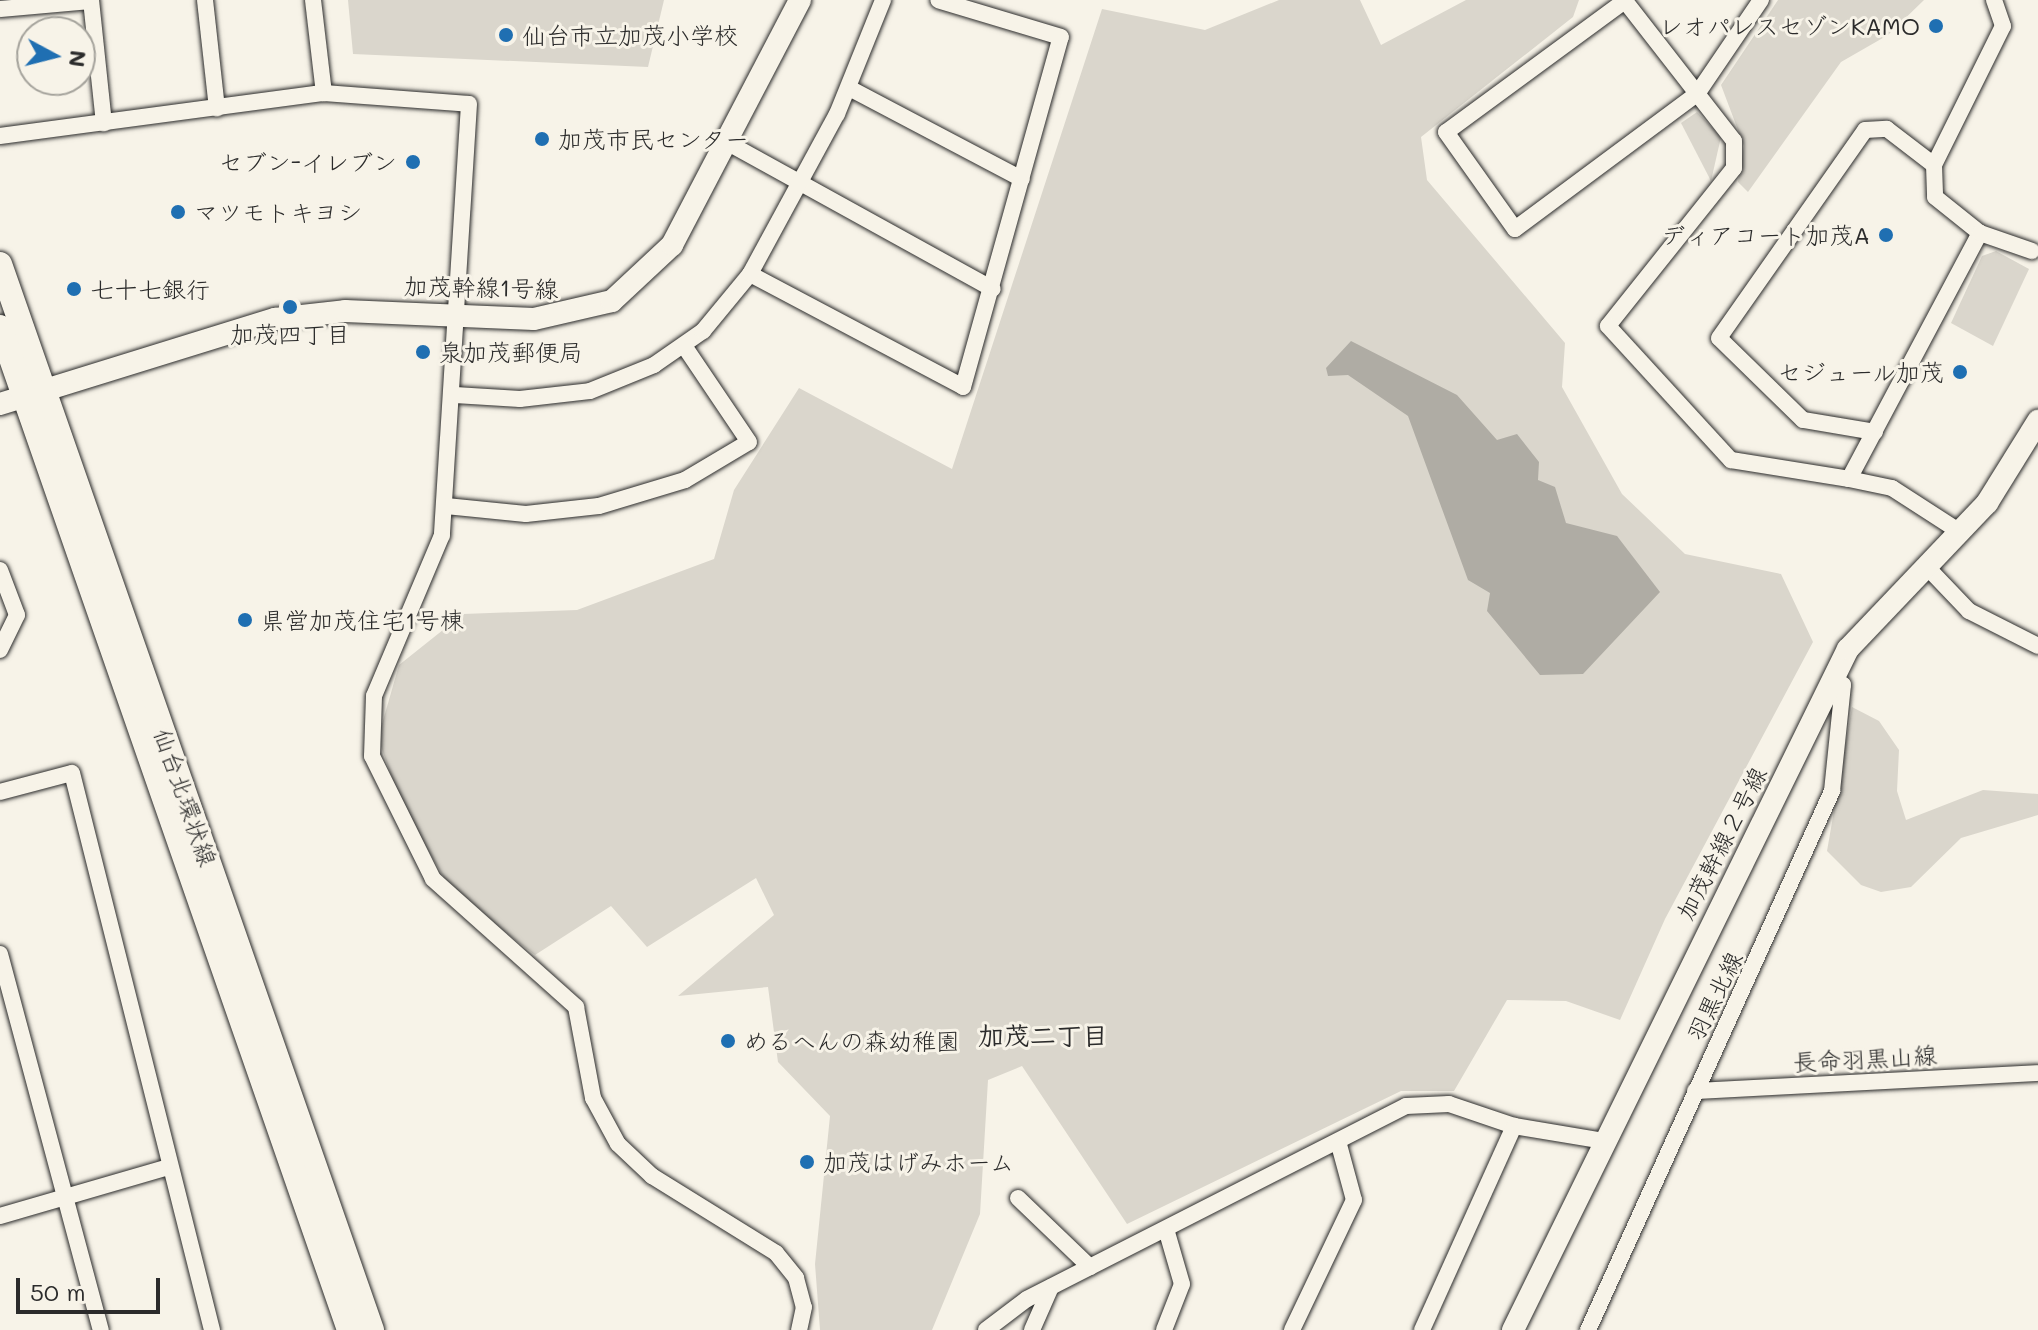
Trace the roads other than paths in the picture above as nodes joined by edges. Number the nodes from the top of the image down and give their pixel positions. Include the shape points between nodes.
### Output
1 (91, 0) edge
2 (205, 0) edge
3 (313, 0) edge
4 (800, 0) edge
5 (883, 0) edge
6 (938, 0) edge
7 (1761, 0) edge
8 (1994, 0) edge
9 (1626, 1) edge
10 (0, 9) edge
11 (851, 89) junction
12 (324, 93) junction
13 (1697, 94) junction
14 (217, 108) junction
15 (104, 123) junction
16 (0, 136) edge
17 (730, 144) junction
18 (1934, 165) junction
19 (1022, 179) junction
20 (800, 182) junction
21 (1980, 233) junction
22 (2032, 251) dead end
23 (0, 264) edge
24 (750, 274) junction
25 (993, 289) junction
26 (459, 316) junction
27 (0, 327) edge
28 (685, 347) junction
29 (36, 391) junction
30 (455, 395) junction
31 (0, 404) edge
32 (2038, 421) edge
33 (1875, 432) junction
34 (1849, 479) junction
35 (446, 506) junction
36 (1957, 530) junction
37 (1925, 565) junction
38 (0, 570) edge
39 (2038, 646) edge
40 (0, 650) edge
41 (1831, 681) junction
42 (0, 792) edge
43 (0, 954) edge
44 (2038, 1073) edge
45 (1695, 1091) junction
46 (1514, 1126) junction
47 (1338, 1141) junction
48 (1605, 1141) junction
49 (169, 1167) junction
50 (67, 1196) junction
51 (1018, 1198) dead end
52 (0, 1216) edge
53 (1166, 1229) junction
54 (1090, 1267) junction
55 (1051, 1287) junction
56 (101, 1330) edge
57 (212, 1330) edge
58 (349, 1330) edge
59 (372, 1330) edge
60 (799, 1330) edge
61 (986, 1330) edge
62 (1032, 1330) edge
63 (1164, 1330) edge
64 (1292, 1330) edge
65 (1422, 1330) edge
66 (1513, 1330) edge
67 (1588, 1330) edge

1 - 10 street
1 - 15 street
2 - 14 street
3 - 12 street
4 - 17 street, 加茂幹線1号線
5 - 11 street
6 - 19 street via 1061,37
7 - 13 street
8 - 18 street via 2003,26
9 - 13 street
9 - 13 street via 1446,132 1515,229
11 - 19 street
11 - 20 street
12 - 14 street
12 - 26 street via 469,104
13 - 34 street via 1734,141 1734,168 1608,326 1731,460
14 - 15 street
15 - 16 street
17 - 20 street
17 - 26 street, 加茂幹線1号線 via 672,245 612,301 562,317
18 - 21 street via 1935,197
18 - 33 street via 1887,129 1865,130 1719,338 1803,420
19 - 25 street
20 - 24 street
20 - 25 street
21 - 22 street
21 - 33 street
23 - 29 main road, 仙台北環状線
24 - 25 street via 958,389
24 - 28 street
26 - 29 street, 加茂幹線1号線 via 345,311 275,319
26 - 30 street
27 - 29 main road, 仙台北環状線
28 - 30 street via 581,393
28 - 35 street via 749,442 667,487 599,506 526,514
29 - 31 street, 加茂幹線1号線
29 - 58 main road, 仙台北環状線
29 - 59 main road, 仙台北環状線
30 - 35 street
32 - 36 street, 加茂幹線２号線 via 1987,503
33 - 34 street
34 - 36 street via 1892,488
35 - 60 street via 431,571 374,696 372,756 390,805 446,894 568,994 582,1023 599,1113 627,1154 776,1253 796,1278 804,1307
36 - 37 street, 加茂幹線２号線
37 - 39 street via 1969,611
37 - 41 street, 加茂幹線２号線 via 1848,649
38 - 40 street via 17,615
41 - 45 street, 羽黒北線 via 1843,685 1832,791
41 - 48 street, 加茂幹線２号線
42 - 49 street via 72,773
43 - 50 street
44 - 45 street, 長命羽黒山線
45 - 67 street, 羽黒北線
46 - 47 street via 1449,1104 1406,1106
46 - 48 street
46 - 65 street
47 - 53 street
47 - 64 street via 1354,1200
48 - 66 street, 加茂幹線２号線
49 - 50 street
49 - 57 street
50 - 52 street
50 - 56 street
51 - 54 street
53 - 54 street
53 - 63 street via 1182,1284
54 - 55 street
55 - 61 street
55 - 62 street

